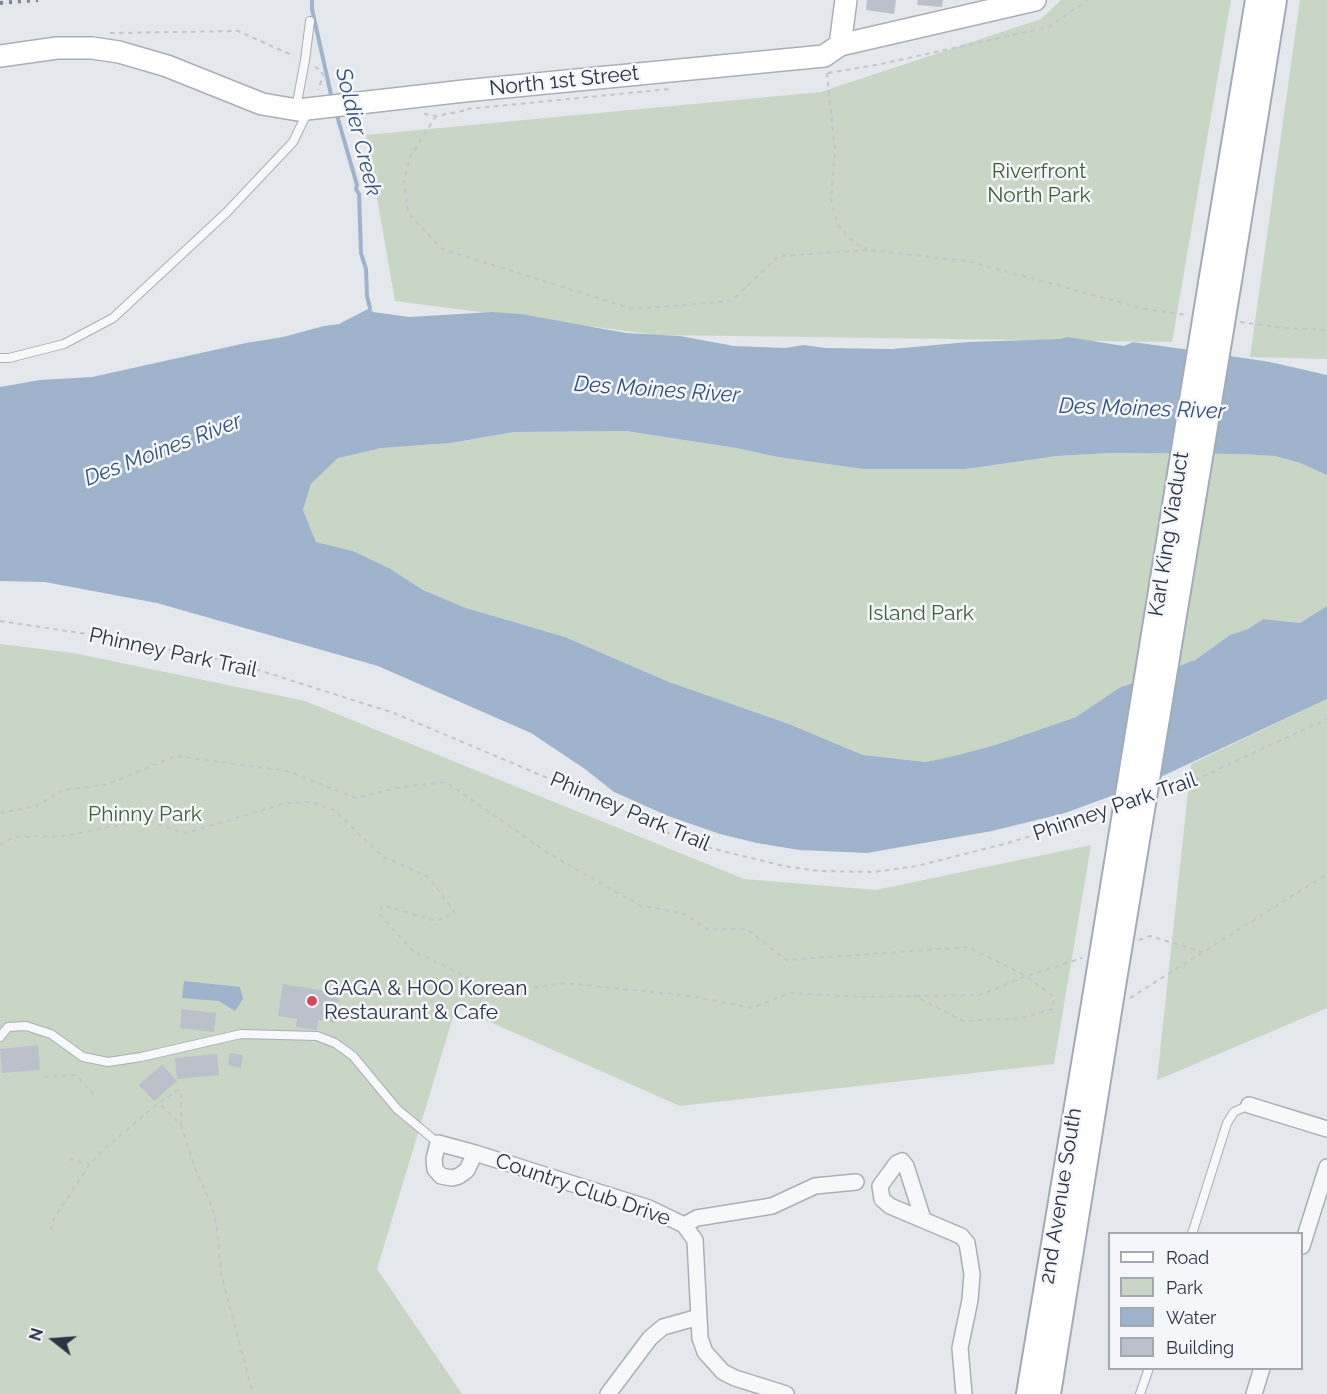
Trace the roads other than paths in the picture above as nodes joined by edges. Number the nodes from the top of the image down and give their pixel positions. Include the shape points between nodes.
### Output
1 (846, 0) edge
2 (1035, 0) edge
3 (1265, 8) edge
4 (310, 21) dead end
5 (840, 45) junction
6 (0, 56) edge
7 (306, 105) junction
8 (0, 358) edge
9 (1111, 996) junction
10 (0, 1037) edge
11 (1249, 1105) joint
12 (1327, 1129) edge
13 (438, 1143) junction
14 (476, 1153) junction
15 (1327, 1167) edge
16 (856, 1182) dead end
17 (923, 1219) dead end
18 (684, 1225) junction
19 (1192, 1232) edge
20 (1303, 1243) edge
21 (699, 1317) junction
22 (1148, 1370) edge
23 (1261, 1370) edge
24 (608, 1394) edge
25 (786, 1394) edge
26 (964, 1394) edge
27 (1028, 1394) edge
28 (1049, 1394) edge
29 (1140, 1394) edge
30 (1254, 1394) edge

1 - 5 street
2 - 5 street, North 1st Street
3 - 9 main road, Karl King Viaduct, bridge
4 - 7 lane via 305,60
5 - 7 street, North 1st Street via 824,56
6 - 7 street via 57,48 118,52 167,66 262,104
7 - 8 lane via 292,142 227,212 113,318 64,344
9 - 27 main road, 2nd Avenue South
9 - 28 main road
10 - 13 lane via 8,1027 26,1026 51,1034 83,1057 108,1062 241,1034 317,1036 353,1056 397,1109
11 - 12 street
11 - 19 lane via 1234,1112 1227,1123
13 - 14 street, Country Club Drive
13 - 14 street via 434,1160 441,1176 459,1176
14 - 18 street, Country Club Drive via 649,1208
15 - 20 street
16 - 18 street via 815,1186 772,1206 697,1218
17 - 26 street via 961,1236 967,1243 972,1274 960,1348
18 - 21 street, Country Club Drive via 695,1240
21 - 24 street via 663,1328 650,1338
21 - 25 street, Country Club Drive via 705,1352 723,1372
22 - 29 lane
23 - 30 street

